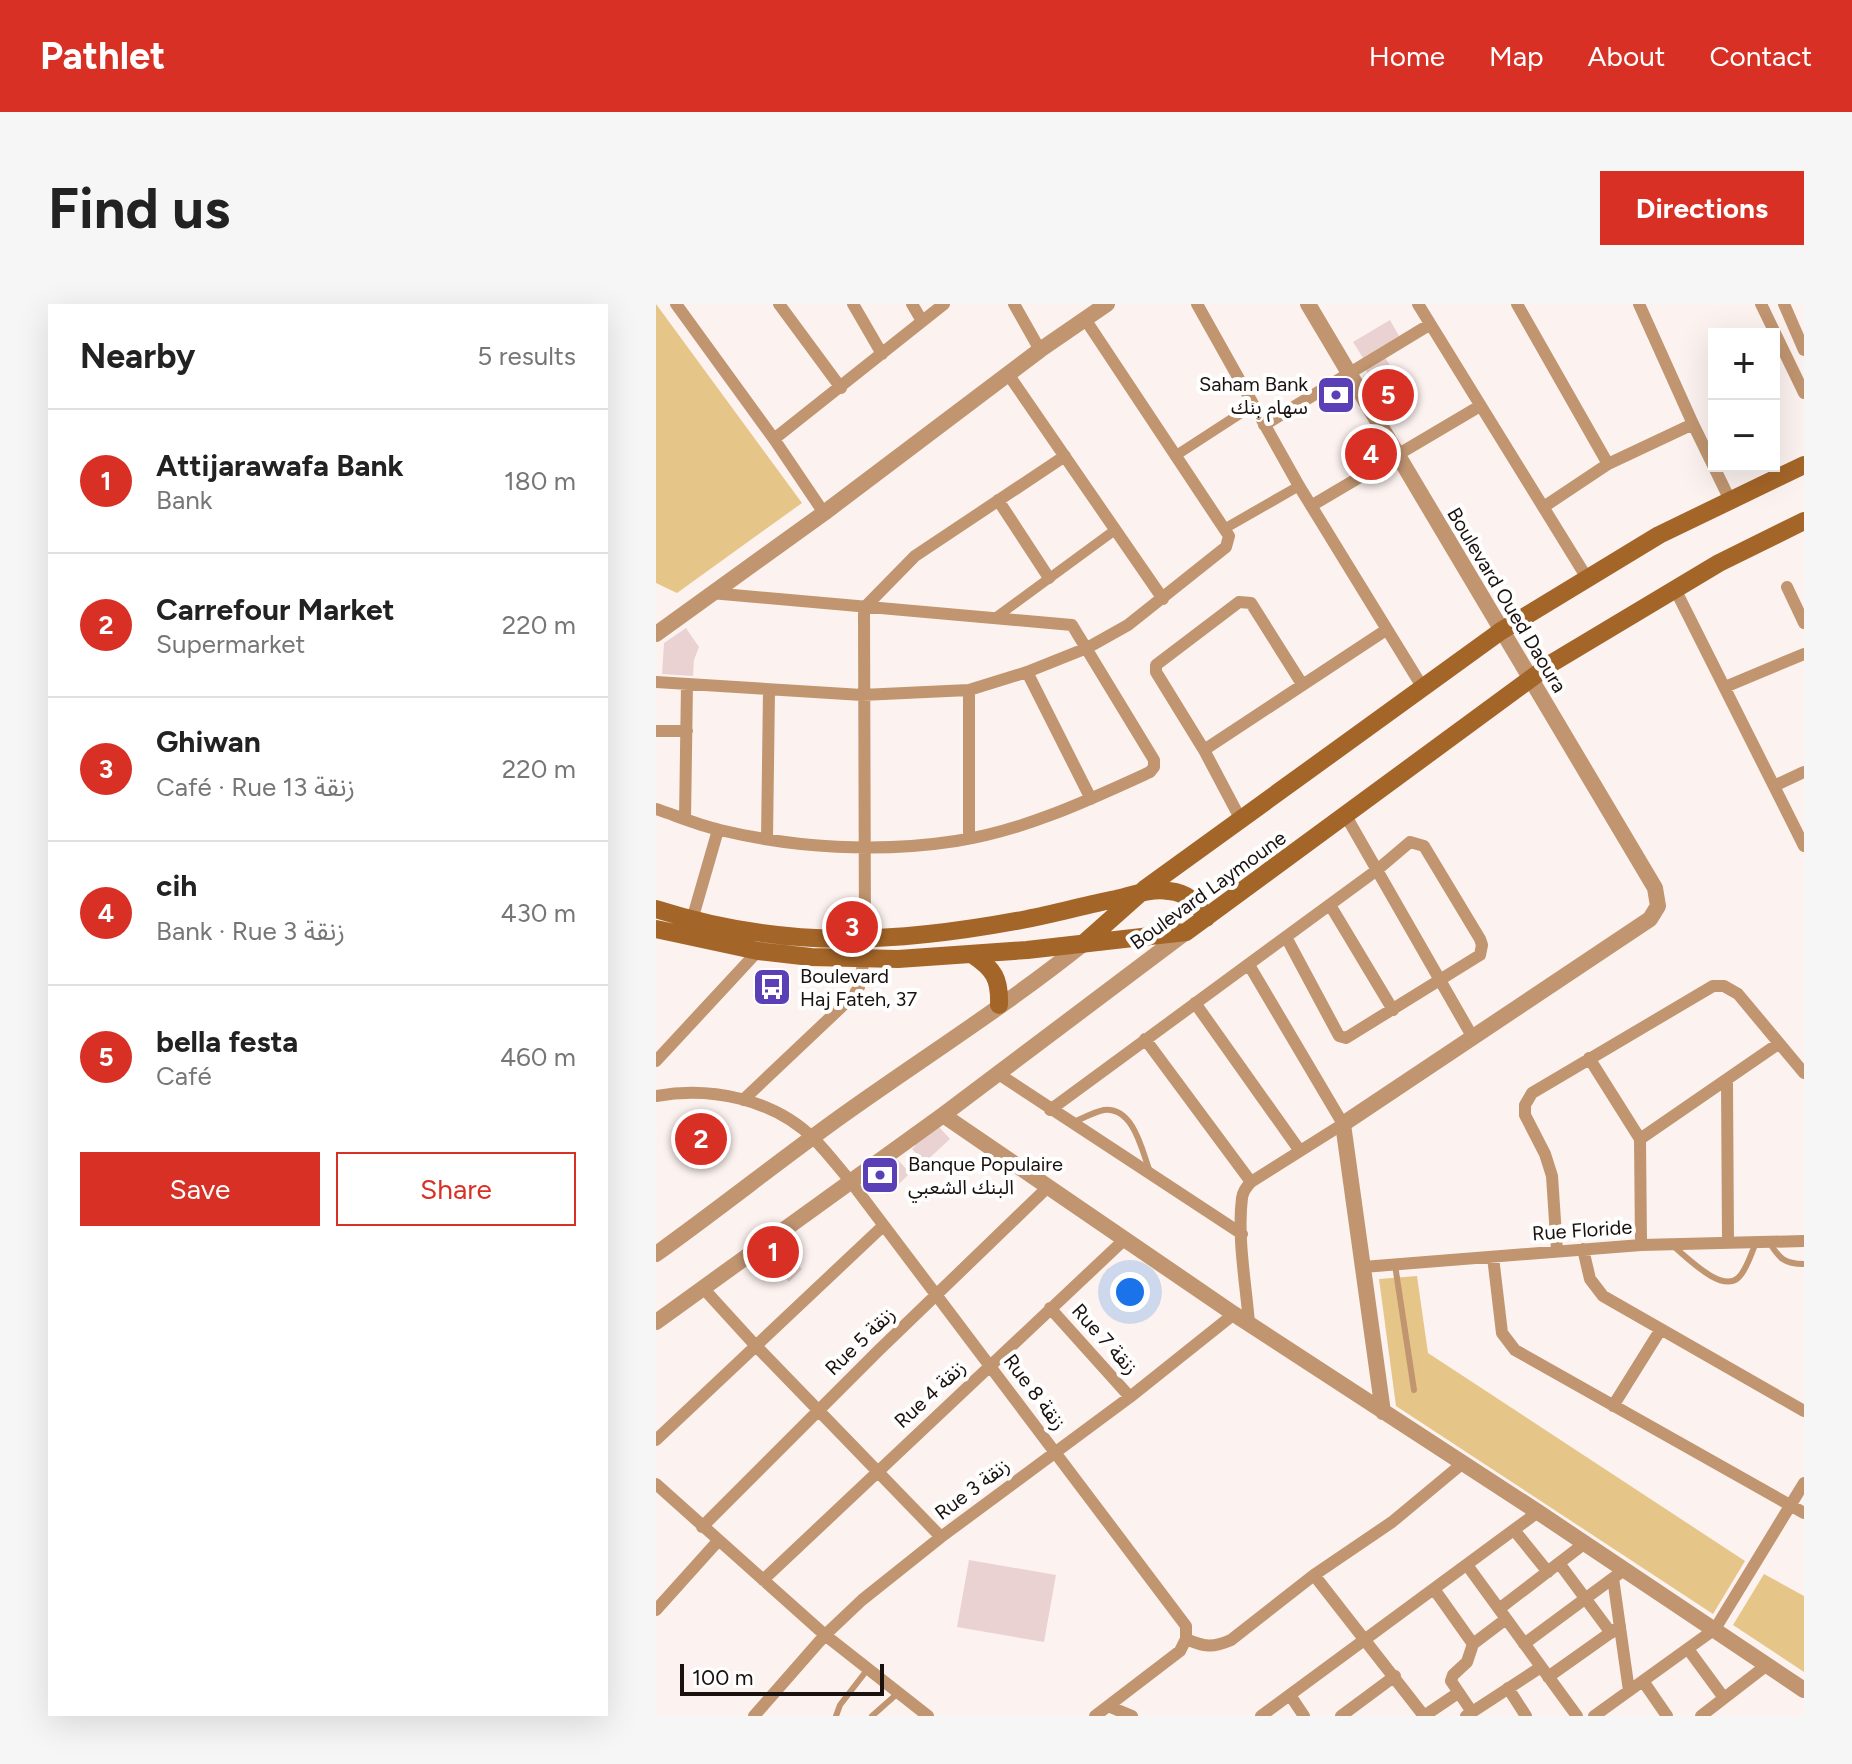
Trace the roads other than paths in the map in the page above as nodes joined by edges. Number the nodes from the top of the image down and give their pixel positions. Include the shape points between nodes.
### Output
1 (676, 304) edge
2 (779, 304) edge
3 (853, 304) edge
4 (912, 304) edge
5 (944, 304) edge
6 (1014, 304) edge
7 (1107, 304) edge
8 (1197, 304) edge
9 (1308, 304) edge
10 (1418, 304) edge
11 (1517, 304) edge
12 (1639, 304) edge
13 (1761, 304) edge
14 (1784, 304) edge
15 (1085, 319) junction
16 (922, 321) junction
17 (1429, 325) junction
18 (1040, 350) junction
19 (1804, 350) edge
20 (882, 354) junction
21 (1008, 374) junction
22 (1349, 374) junction
23 (841, 388) junction
24 (1804, 393) edge
25 (1252, 406) junction
26 (1480, 406) junction
27 (1693, 424) junction
28 (1264, 425) junction
29 (774, 439) junction
30 (1397, 454) junction
31 (1065, 456) junction
32 (1175, 456) junction
33 (1608, 464) junction
34 (1804, 465) edge
35 (1299, 486) junction
36 (998, 500) junction
37 (1730, 500) junction
38 (1311, 506) junction
39 (1545, 506) junction
40 (824, 513) junction
41 (1804, 521) edge
42 (1224, 529) junction
43 (1115, 530) junction
44 (1049, 578) junction
45 (1587, 578) junction
46 (1787, 587) dead end
47 (1675, 589) junction
48 (711, 593) junction
49 (1163, 599) junction
50 (864, 608) junction
51 (995, 618) junction
52 (1804, 623) edge
53 (1386, 630) junction
54 (1501, 631) junction
55 (656, 634) edge
56 (1087, 648) junction
57 (1804, 654) edge
58 (1027, 672) junction
59 (1531, 678) junction
60 (656, 682) edge
61 (687, 684) junction
62 (1302, 684) junction
63 (1725, 687) junction
64 (1423, 688) junction
65 (769, 690) junction
66 (969, 690) junction
67 (862, 695) junction
68 (656, 731) edge
69 (687, 731) junction
70 (1204, 750) junction
71 (1804, 772) edge
72 (1774, 786) junction
73 (1091, 799) junction
74 (656, 809) edge
75 (1346, 816) junction
76 (685, 819) junction
77 (1241, 820) junction
78 (718, 830) junction
79 (969, 838) junction
80 (767, 839) junction
81 (1804, 846) edge
82 (864, 848) junction
83 (1377, 870) junction
84 (1139, 893) junction
85 (1330, 905) junction
86 (656, 909) edge
87 (1206, 918) junction
88 (692, 920) junction
89 (656, 929) edge
90 (1186, 932) junction
91 (1286, 937) junction
92 (1083, 944) junction
93 (864, 949) junction
94 (758, 951) junction
95 (973, 955) junction
96 (1249, 965) junction
97 (1440, 981) junction
98 (1195, 1003) junction
99 (999, 1005) junction
100 (1393, 1010) junction
101 (1472, 1036) junction
102 (1145, 1039) junction
103 (1778, 1044) junction
104 (1589, 1058) junction
105 (656, 1061) edge
106 (997, 1073) junction
107 (1804, 1073) edge
108 (1727, 1080) junction
109 (656, 1096) edge
110 (743, 1100) junction
111 (1050, 1110) junction
112 (943, 1115) junction
113 (1070, 1123) junction
114 (1343, 1124) junction
115 (812, 1137) junction
116 (1640, 1139) junction
117 (1300, 1151) junction
118 (1151, 1175) junction
119 (851, 1182) junction
120 (1251, 1182) junction
121 (1049, 1186) junction
122 (883, 1226) junction
123 (1242, 1234) junction
124 (1125, 1239) junction
125 (1804, 1241) edge
126 (1763, 1242) junction
127 (1728, 1243) junction
128 (1670, 1244) junction
129 (1641, 1245) junction
130 (1583, 1249) junction
131 (1557, 1251) junction
132 (656, 1254) edge
133 (1493, 1257) junction
134 (1804, 1264) edge
135 (1395, 1265) junction
136 (1363, 1267) junction
137 (703, 1288) junction
138 (937, 1295) junction
139 (1050, 1308) junction
140 (1241, 1319) junction
141 (656, 1322) edge
142 (1661, 1329) junction
143 (755, 1345) junction
144 (991, 1366) junction
145 (1414, 1390) dead end
146 (1130, 1397) junction
147 (1613, 1406) junction
148 (818, 1410) junction
149 (1804, 1411) edge
150 (1383, 1412) junction
151 (656, 1440) edge
152 (1055, 1451) junction
153 (1463, 1463) junction
154 (876, 1471) junction
155 (1804, 1483) edge
156 (656, 1484) edge
157 (1789, 1505) junction
158 (1538, 1512) junction
159 (1804, 1513) edge
160 (702, 1527) junction
161 (1514, 1530) junction
162 (941, 1537) junction
163 (718, 1541) junction
164 (1585, 1543) junction
165 (1467, 1565) junction
166 (1554, 1568) junction
167 (1618, 1574) junction
168 (1314, 1575) junction
169 (763, 1580) junction
170 (1434, 1589) junction
171 (1585, 1598) junction
172 (656, 1610) edge
173 (1503, 1614) junction
174 (1715, 1629) junction
175 (1616, 1630) junction
176 (1186, 1633) junction
177 (825, 1635) junction
178 (1366, 1640) junction
179 (1473, 1644) junction
180 (1524, 1644) junction
181 (1688, 1649) junction
182 (1767, 1665) junction
183 (867, 1670) junction
184 (1544, 1672) junction
185 (1395, 1676) junction
186 (1643, 1681) junction
187 (1508, 1688) junction
188 (1804, 1690) edge
189 (1629, 1691) junction
190 (898, 1693) junction
191 (1458, 1693) junction
192 (1290, 1695) junction
193 (1724, 1698) junction
194 (1108, 1706) junction
195 (1469, 1714) edge
196 (754, 1716) edge
197 (836, 1716) edge
198 (872, 1716) edge
199 (928, 1716) edge
200 (1095, 1716) edge
201 (1132, 1716) edge
202 (1261, 1716) edge
203 (1304, 1716) edge
204 (1341, 1716) edge
205 (1424, 1716) edge
206 (1526, 1716) edge
207 (1577, 1716) edge
208 (1595, 1716) edge
209 (1667, 1716) edge
210 (1701, 1716) edge

1 - 29 street
2 - 23 street
3 - 20 street
4 - 16 street
5 - 16 street
6 - 18 street
7 - 15 street
8 - 25 street
9 - 22 street, Boulevard Oued Daoura
10 - 17 street
11 - 33 street
12 - 27 street
13 - 24 street
14 - 19 street
15 - 18 street
15 - 32 street
16 - 20 street
17 - 22 street
17 - 26 street
18 - 21 street
20 - 23 street
21 - 31 street
21 - 40 street
22 - 28 street
22 - 30 street, Boulevard Oued Daoura
23 - 29 street
25 - 28 street
25 - 32 street
26 - 30 street
26 - 39 street
27 - 33 street
27 - 37 street
28 - 35 street
29 - 40 street
30 - 38 street
30 - 54 street, Boulevard Oued Daoura
31 - 36 street
31 - 43 street
32 - 42 street
33 - 39 street
34 - 37 main road, Boulevard Laymoune
35 - 38 street
35 - 42 street
36 - 44 street
36 - 50 street via 915,556
37 - 45 main road, Boulevard Laymoune
38 - 53 street
39 - 45 street
40 - 48 street
41 - 47 main road, Boulevard Laymoune
42 - 49 street via 1229,536 1226,547
43 - 44 street
43 - 49 street
44 - 51 street
45 - 54 main road, Boulevard Laymoune
46 - 52 street
47 - 59 main road, Boulevard Laymoune
47 - 63 street
48 - 50 street
48 - 55 street
49 - 56 street
50 - 51 street
50 - 67 street
51 - 56 street via 1072,625
53 - 62 street
53 - 64 street
54 - 59 street, Boulevard Oued Daoura
54 - 64 main road, Boulevard Laymoune
56 - 58 street
56 - 73 street via 1154,760 1150,772
57 - 63 street
58 - 66 street
58 - 73 street
59 - 75 main road, Boulevard Laymoune
59 - 101 street, Boulevard Oued Daoura via 1655,888 1658,906 1650,919
60 - 61 street
61 - 65 street
61 - 69 street
62 - 70 street
62 - 70 street via 1251,603 1239,602 1156,665
63 - 72 street
64 - 77 main road, Boulevard Laymoune
65 - 67 street
65 - 80 street
66 - 67 street
66 - 79 street
67 - 82 street
68 - 69 street
69 - 76 street
70 - 77 street
71 - 72 street
72 - 81 street
73 - 79 street
74 - 76 street
75 - 83 street
75 - 87 main road, Boulevard Laymoune
76 - 78 street
77 - 84 main road, Boulevard Laymoune
78 - 80 street
78 - 88 street
79 - 82 street
80 - 82 street
82 - 93 street
83 - 85 street
83 - 97 street
83 - 97 street via 1410,842 1424,846 1480,939 1480,955
84 - 87 main road via 1185,895 1195,900
84 - 92 main road, Boulevard Laymoune
84 - 93 main road
85 - 91 street
85 - 100 street
86 - 88 main road
87 - 90 main road, Boulevard Laymoune
88 - 93 main road
89 - 94 main road
90 - 92 main road
90 - 106 street, Boulevard Laymoune
91 - 96 street
91 - 100 street via 1339,1036 1350,1038
92 - 95 main road
92 - 99 street
93 - 94 main road via 811,957
93 - 95 main road
93 - 110 street via 853,996
94 - 105 street
95 - 99 main road via 997,977
96 - 98 street
96 - 114 street
97 - 100 street
97 - 101 street
98 - 102 street
98 - 117 street
99 - 115 street
101 - 114 street
102 - 111 street
102 - 120 street
103 - 104 street via 1738,994 1713,986
103 - 107 street
103 - 108 street
104 - 116 street
104 - 131 street via 1532,1093 1525,1105 1552,1176
106 - 111 street
106 - 112 street, Boulevard Laymoune
108 - 116 street
108 - 127 street
109 - 110 street, Rue 8 زنقة via 709,1092
110 - 115 street, Rue 8 زنقة via 780,1115
111 - 113 street
112 - 119 street, Boulevard Laymoune
112 - 121 street
113 - 118 street
113 - 118 lane via 1100,1110 1124,1115
114 - 117 street
114 - 136 street
115 - 119 street, Rue 8 زنقة
115 - 132 street
116 - 129 street
117 - 120 street
118 - 123 street
119 - 122 street, Rue 8 زنقة
119 - 137 street, Boulevard Laymoune
120 - 123 street via 1242,1198
121 - 124 street
121 - 138 street, Rue 5 زنقة
122 - 138 street, Rue 8 زنقة
122 - 143 street
123 - 140 street
124 - 139 street, Rue 4 زنقة
124 - 140 street
125 - 126 street, Rue Floride
126 - 127 street, Rue Floride
126 - 128 lane via 1737,1279 1728,1282 1712,1278
126 - 134 lane via 1786,1262
127 - 128 street, Rue Floride
128 - 129 street, Rue Floride
129 - 130 street, Rue Floride
130 - 131 street, Rue Floride
130 - 142 street via 1594,1287
131 - 133 street, Rue Floride
133 - 135 street, Rue Floride
133 - 147 street via 1501,1326 1509,1344
135 - 136 street, Rue Floride
135 - 145 lane
136 - 150 street
137 - 141 street, Boulevard Laymoune
137 - 143 street
138 - 144 street, Rue 8 زنقة
138 - 148 street, Rue 5 زنقة
139 - 144 street, Rue 4 زنقة
139 - 146 street, Rue 7 زنقة
140 - 146 street, Rue 3 زنقة
140 - 150 street
142 - 147 street
142 - 149 street
143 - 148 street
143 - 151 street
144 - 152 street, Rue 8 زنقة
144 - 154 street, Rue 4 زنقة
146 - 152 street, Rue 3 زنقة
147 - 157 street
148 - 154 street
148 - 160 street, Rue 5 زنقة
150 - 153 street
152 - 162 street, Rue 3 زنقة
152 - 176 street, Rue 8 زنقة
153 - 158 street
153 - 168 street via 1392,1522
154 - 162 street
154 - 169 street, Rue 4 زنقة
155 - 157 street
156 - 160 street
157 - 159 street
157 - 174 street
158 - 161 street
158 - 164 street
160 - 163 street
161 - 165 street
161 - 166 street
162 - 177 street, Rue 3 زنقة
163 - 169 street
163 - 172 street
164 - 166 street
164 - 167 street
165 - 170 street
165 - 173 street
166 - 171 street
166 - 173 street
167 - 171 street
167 - 174 street
167 - 175 street
168 - 176 street via 1231,1640 1204,1647
168 - 178 street
169 - 177 street
170 - 178 street
170 - 179 street
171 - 175 street
171 - 180 street
173 - 179 street
173 - 180 street
174 - 181 street
174 - 182 street
175 - 184 street
175 - 189 street
176 - 194 street via 1180,1651
177 - 183 street
177 - 196 street, Rue 3 زنقة
178 - 185 street
178 - 192 street
179 - 191 street via 1467,1662 1453,1675
180 - 184 street
181 - 186 street
181 - 193 street
182 - 188 street
182 - 193 street
183 - 190 street
183 - 197 lane
184 - 187 street
184 - 207 street
185 - 204 street
185 - 205 street
186 - 189 street
186 - 209 street
187 - 195 street
187 - 206 street
189 - 208 street
190 - 198 lane
190 - 199 street
191 - 195 street
191 - 205 street
192 - 202 street
192 - 203 street
193 - 210 street
194 - 200 street
194 - 201 street

